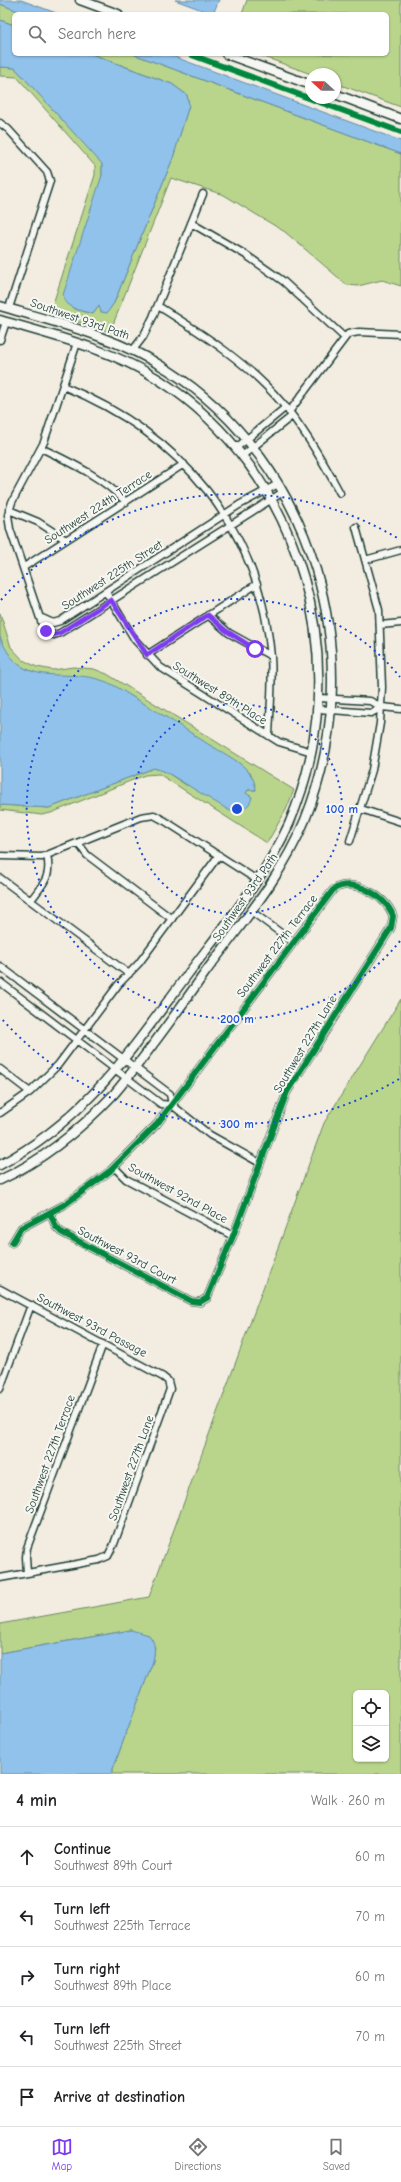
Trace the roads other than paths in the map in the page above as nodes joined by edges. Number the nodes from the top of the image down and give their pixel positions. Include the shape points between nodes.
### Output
1 (80, 0) edge
2 (113, 12) edge
3 (231, 56) edge
4 (305, 84) edge
5 (341, 96) edge
6 (401, 119) edge
7 (0, 123) edge
8 (203, 194) dead end
9 (191, 222) junction
10 (0, 306) edge
11 (158, 306) junction
12 (9, 308) junction
13 (3, 321) edge
14 (401, 334) edge
15 (345, 338) junction
16 (0, 340) edge
17 (77, 342) junction
18 (132, 350) junction
19 (63, 386) junction
20 (289, 412) junction
21 (246, 439) junction
22 (253, 447) junction
23 (41, 448) junction
24 (236, 448) junction
25 (242, 456) junction
26 (184, 464) junction
27 (278, 484) junction
28 (266, 490) junction
29 (283, 492) junction
30 (340, 493) dead end
31 (272, 500) junction
32 (126, 502) junction
33 (9, 510) junction
34 (224, 515) junction
35 (230, 525) junction
36 (356, 527) dead end
37 (66, 540) junction
38 (401, 550) edge
39 (365, 560) junction
40 (24, 567) junction
41 (257, 584) junction
42 (106, 592) junction
43 (111, 600) junction
44 (208, 615) junction
45 (42, 618) junction
46 (401, 623) edge
47 (380, 625) junction
48 (147, 655) junction
49 (271, 656) junction
50 (319, 698) junction
51 (332, 699) junction
52 (382, 707) junction
53 (318, 709) junction
54 (401, 709) edge
55 (331, 710) junction
56 (269, 736) junction
57 (312, 752) junction
58 (361, 809) junction
59 (401, 822) edge
60 (350, 841) dead end
61 (78, 843) junction
62 (47, 855) junction
63 (220, 855) junction
64 (0, 856) edge
65 (0, 878) edge
66 (257, 880) junction
67 (31, 900) junction
68 (251, 911) junction
69 (393, 916) joint
70 (172, 918) junction
71 (293, 942) junction
72 (0, 966) edge
73 (128, 974) junction
74 (0, 982) edge
75 (85, 1029) junction
76 (78, 1039) junction
77 (124, 1059) junction
78 (135, 1067) junction
79 (0, 1069) edge
80 (117, 1069) junction
81 (128, 1077) junction
82 (30, 1092) junction
83 (172, 1105) junction
84 (0, 1113) edge
85 (260, 1163) junction
86 (0, 1165) edge
87 (114, 1167) junction
88 (0, 1180) edge
89 (50, 1213) junction
90 (233, 1236) junction
91 (12, 1243) dead end
92 (0, 1289) edge
93 (204, 1301) joint
94 (31, 1305) junction
95 (103, 1344) junction
96 (0, 1386) edge
97 (170, 1386) joint
98 (27, 1573) junction
99 (0, 1578) edge

1 - 2 street
3 - 4 street
5 - 6 street
7 - 12 street via 46,170 49,177 49,186
8 - 9 street
9 - 11 street
9 - 15 street via 283,281
10 - 12 street, Southwest 93rd Path
11 - 18 street via 143,337
11 - 20 street via 220,346
12 - 18 street, Southwest 93rd Path via 86,331
13 - 16 street
13 - 17 street, Southwest 93rd Path
14 - 15 street via 353,332
15 - 20 street
17 - 19 street
17 - 24 street, Southwest 93rd Path via 116,357 161,381 202,412
18 - 21 street, Southwest 93rd Path via 167,369 198,392
19 - 23 street
19 - 26 street via 124,416 153,436
20 - 21 street
20 - 22 street
20 - 30 street
21 - 22 street, Southwest 93rd Path
21 - 24 street
22 - 25 street
22 - 27 street, Southwest 93rd Path
23 - 32 street via 86,470
23 - 33 street
24 - 25 street, Southwest 93rd Path
25 - 28 street, Southwest 93rd Path
26 - 32 street, Southwest 224th Terrace
26 - 34 street
27 - 28 street, Southwest 225th Street
27 - 29 street, Southwest 93rd Path
28 - 31 street, Southwest 93rd Path
28 - 34 street, Southwest 225th Street
29 - 31 street, Southwest 225th Street
29 - 51 street, Southwest 93rd Path via 306,540 323,595 331,640
31 - 35 street, Southwest 225th Street
31 - 50 street, Southwest 93rd Path via 295,548 310,596 318,647
32 - 37 street, Southwest 224th Terrace
33 - 37 street via 38,522
33 - 40 street via 9,524
34 - 35 street
34 - 42 street, Southwest 225th Street
35 - 41 street
35 - 43 street, Southwest 225th Street
36 - 39 street
37 - 40 street, Southwest 224th Terrace
38 - 39 street
39 - 47 street via 378,605
40 - 45 street
41 - 44 street
41 - 49 street via 266,619
42 - 43 street, Southwest 89th Place
42 - 45 street, Southwest 225th Street via 58,622
43 - 45 street, Southwest 225th Street via 57,634 46,631
43 - 48 street, Southwest 89th Place
44 - 48 street
44 - 49 street via 236,638
46 - 47 street
47 - 52 street
48 - 56 street, Southwest 89th Place via 164,670
49 - 56 street
50 - 51 street
50 - 53 street, Southwest 93rd Path
51 - 52 street via 370,701
51 - 55 street, Southwest 93rd Path
52 - 54 street
52 - 55 street via 371,713
52 - 58 street via 372,770
53 - 55 street
53 - 57 street, Southwest 93rd Path
55 - 68 street, Southwest 93rd Path via 321,773 304,821 282,867
56 - 57 street, Southwest 89th Place via 290,747
57 - 66 street, Southwest 93rd Path via 303,786 289,822
58 - 59 street
58 - 60 street
61 - 62 street
61 - 63 street via 152,815
61 - 70 street via 87,855
62 - 64 street via 34,858
62 - 67 street via 48,876
63 - 66 street
63 - 70 street
65 - 67 street
66 - 77 street, Southwest 93rd Path
67 - 73 street
68 - 71 street
68 - 78 street, Southwest 93rd Path
69 - 71 street, Southwest 227th Terrace via 389,907 373,894 360,887 345,884 330,893
69 - 85 street, Southwest 227th Lane via 389,931 289,1087
70 - 73 street
71 - 83 street, Southwest 227th Terrace
72 - 75 street
73 - 75 street
74 - 76 street
75 - 76 street
75 - 77 street
76 - 80 street
76 - 82 street via 58,1065
77 - 78 street
77 - 80 street, Southwest 93rd Path
78 - 81 street, Southwest 93rd Path
78 - 83 street via 170,1094
79 - 82 street
80 - 81 street
80 - 86 street, Southwest 93rd Path via 94,1095 60,1126 30,1148
81 - 83 street via 161,1104
81 - 88 street, Southwest 93rd Path via 96,1112 67,1138 36,1160
82 - 84 street
83 - 85 street via 210,1135
83 - 87 street, Southwest 227th Terrace
85 - 90 street, Southwest 227th Lane
87 - 89 street, Southwest 227th Terrace
87 - 90 street, Southwest 92nd Place via 124,1178
89 - 91 street, Southwest 227th Terrace via 21,1228
89 - 93 street, Southwest 93rd Court via 61,1232 191,1301
90 - 93 street, Southwest 227th Lane via 212,1291
92 - 94 street, Southwest 93rd Passage
94 - 95 street, Southwest 93rd Passage
94 - 96 street
95 - 97 street, Southwest 93rd Passage via 163,1376
95 - 98 street, Southwest 227th Terrace via 27,1549
97 - 98 street, Southwest 227th Lane via 169,1396 108,1556 99,1560
98 - 99 street

